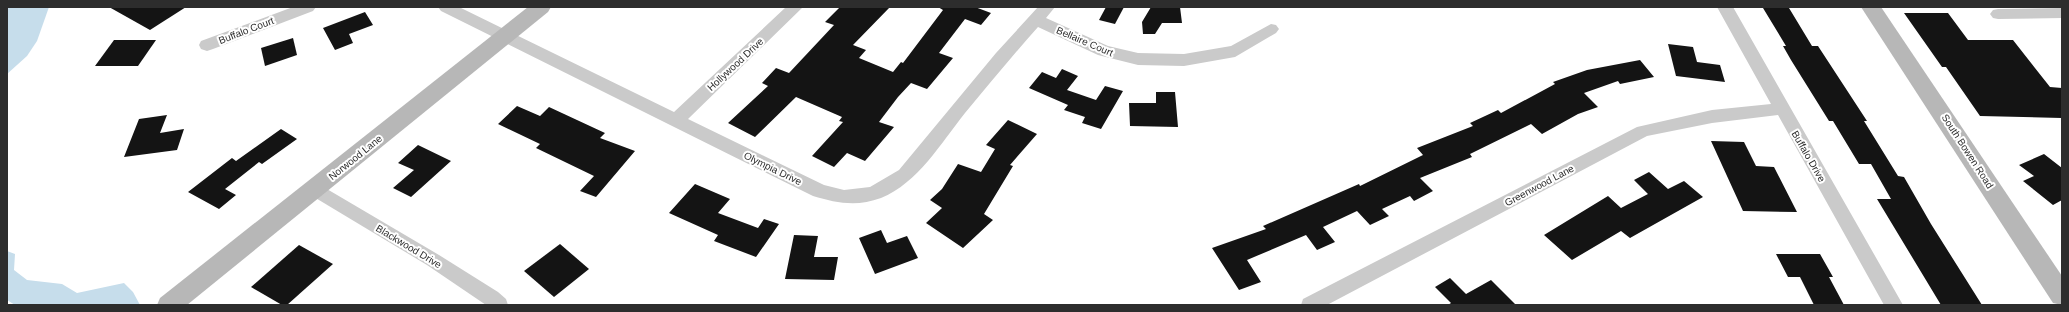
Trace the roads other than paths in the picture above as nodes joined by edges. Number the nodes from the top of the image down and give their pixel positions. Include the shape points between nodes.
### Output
1 (308, 7) edge
2 (446, 7) edge
3 (541, 7) edge
4 (795, 7) edge
5 (1047, 7) edge
6 (1725, 7) edge
7 (1871, 7) edge
8 (2062, 12) edge
9 (1998, 14) dead end
10 (1036, 20) junction
11 (1272, 29) dead end
12 (504, 36) junction
13 (207, 45) dead end
14 (1782, 109) junction
15 (674, 120) junction
16 (315, 189) junction
17 (2062, 296) edge
18 (173, 302) edge
19 (1313, 304) edge
20 (499, 305) edge
21 (1894, 305) edge

1 - 13 street, Buffalo Court
2 - 12 street, Olympia Drive
3 - 12 street, Norwood Lane
4 - 15 street, Hollywood Drive
5 - 10 street, Olympia Drive
6 - 14 street, Buffalo Drive
7 - 17 street, South Bowen Road
8 - 9 street
10 - 11 street, Bellaire Court via 1104,51 1138,59 1184,60 1235,51
10 - 15 street, Olympia Drive via 905,175 886,189 859,197 839,198 819,191
12 - 15 street, Olympia Drive
12 - 16 street, Norwood Lane
14 - 19 street, Greenwood Lane via 1702,117 1643,131
14 - 21 street, Buffalo Drive
16 - 18 street, Norwood Lane
16 - 20 street, Blackwood Drive via 433,260

